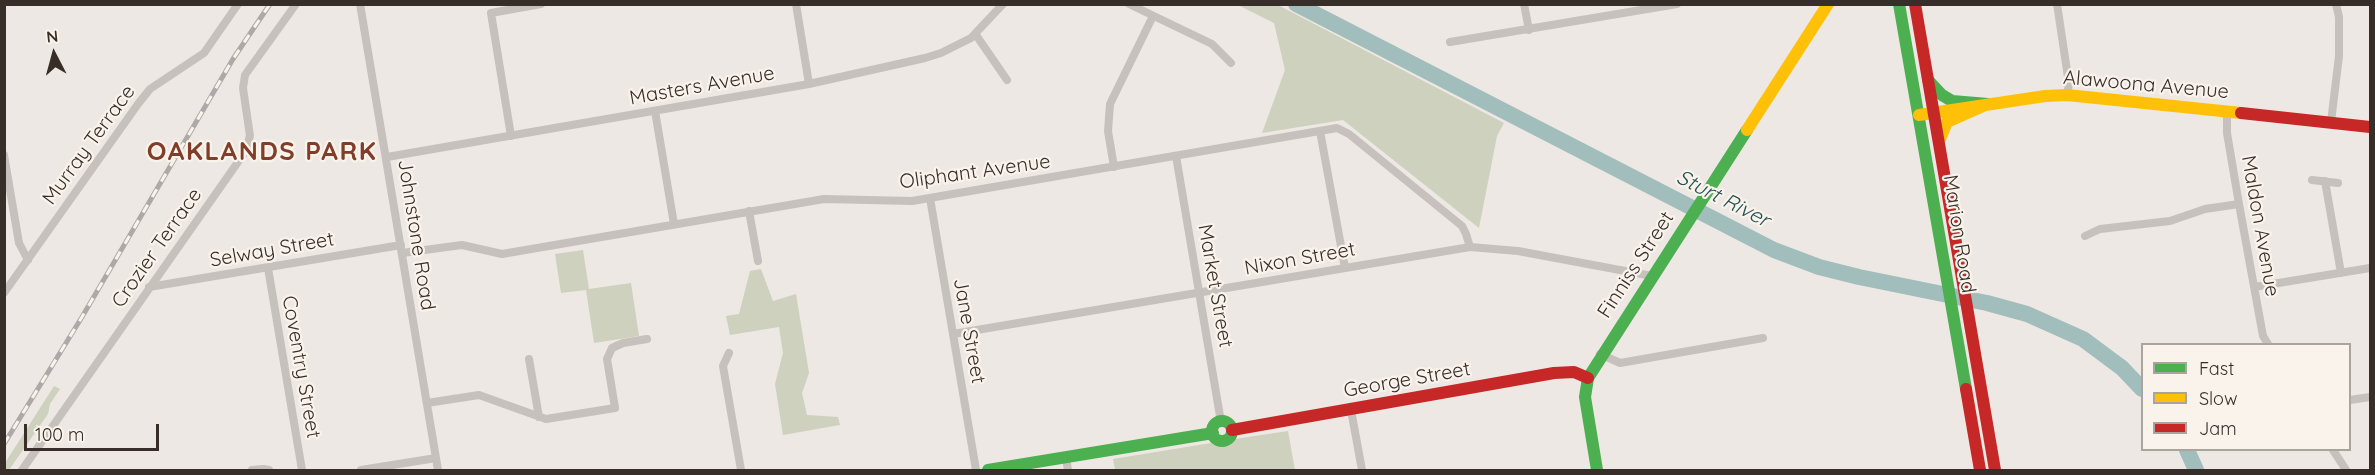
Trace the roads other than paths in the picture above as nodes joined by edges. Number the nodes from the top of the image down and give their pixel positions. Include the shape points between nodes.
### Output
1 (238, 4) edge
2 (296, 4) edge
3 (360, 4) edge
4 (541, 4) edge
5 (796, 4) edge
6 (1003, 4) edge
7 (1129, 4) edge
8 (1524, 4) edge
9 (1677, 4) edge
10 (1828, 4) edge
11 (1899, 4) edge
12 (1915, 4) edge
13 (2057, 4) edge
14 (2336, 4) edge
15 (1153, 16) junction
16 (1529, 30) junction
17 (976, 35) junction
18 (1450, 42) dead end
19 (1231, 63) dead end
20 (1007, 80) dead end
21 (1928, 80) junction
22 (809, 84) junction
23 (2067, 95) junction
24 (1988, 104) junction
25 (655, 111) junction
26 (2227, 112) junction
27 (1935, 113) junction
28 (1919, 115) junction
29 (2331, 122) junction
30 (2370, 127) edge
31 (1320, 131) junction
32 (511, 136) junction
33 (1940, 139) junction
34 (4, 155) edge
35 (1176, 156) junction
36 (387, 157) junction
37 (1114, 167) junction
38 (2313, 180) dead end
39 (2325, 181) junction
40 (2337, 183) dead end
41 (930, 198) junction
42 (2239, 204) junction
43 (749, 211) junction
44 (674, 224) junction
45 (2085, 236) dead end
46 (1470, 247) junction
47 (402, 249) junction
48 (28, 260) junction
49 (758, 261) dead end
50 (268, 268) junction
51 (1345, 268) junction
52 (2370, 268) edge
53 (2341, 273) junction
54 (1652, 276) junction
55 (149, 287) junction
56 (2254, 287) junction
57 (4, 293) edge
58 (1199, 293) junction
59 (953, 334) junction
60 (647, 339) dead end
61 (1763, 339) dead end
62 (2267, 343) edge
63 (729, 353) dead end
64 (1600, 354) junction
65 (530, 359) dead end
66 (1588, 378) junction
67 (2370, 397) edge
68 (2351, 400) edge
69 (428, 403) junction
70 (1351, 410) junction
71 (539, 417) junction
72 (1221, 422) junction
73 (1232, 430) junction
74 (1213, 433) junction
75 (2334, 451) edge
76 (436, 458) junction
77 (1067, 464) edge
78 (22, 471) edge
79 (252, 471) edge
80 (269, 471) edge
81 (302, 471) edge
82 (361, 471) edge
83 (438, 471) edge
84 (741, 471) edge
85 (976, 471) edge
86 (988, 471) edge
87 (1362, 471) edge
88 (1597, 471) edge
89 (1980, 471) edge
90 (1995, 471) edge
91 (2346, 471) edge

1 - 48 street, Murray Terrace via 204,53 150,89
2 - 55 street, Crozier Terrace via 245,75 243,88 250,136 245,152
3 - 36 street, Johnstone Road
4 - 32 street via 492,13
5 - 22 street
6 - 17 street, Masters Avenue
7 - 15 street
8 - 16 street
9 - 16 street
10 - 54 street, Finniss Street
11 - 28 street, Marion Road
12 - 21 street, Marion Road
13 - 23 street via 2069,84
14 - 29 street via 2339,56
15 - 19 street via 1212,44
15 - 37 street via 1110,104 1108,131
16 - 18 street
17 - 20 street
17 - 22 street, Masters Avenue via 925,58
21 - 24 street via 1953,101
21 - 27 street, Marion Road
22 - 25 street, Masters Avenue
23 - 24 street, Alawoona Avenue
23 - 26 street, Alawoona Avenue
24 - 27 street, Alawoona Avenue
24 - 33 street via 1947,122
25 - 32 street, Masters Avenue
25 - 44 street
26 - 29 street, Alawoona Avenue
26 - 42 street, Maldon Avenue via 2226,133
27 - 28 street, Alawoona Avenue
27 - 33 street, Marion Road
28 - 89 street, Marion Road
29 - 30 street, Alawoona Avenue
31 - 35 street, Oliphant Avenue
31 - 46 street, Oliphant Avenue via 1337,128 1349,134 1462,226
31 - 51 street
32 - 36 street, Masters Avenue
33 - 90 street, Marion Road
34 - 48 street via 19,243
35 - 37 street, Oliphant Avenue
35 - 58 street, Market Street
36 - 47 street, Johnstone Road
37 - 41 street, Oliphant Avenue
38 - 39 street
39 - 40 street
39 - 53 street
41 - 43 street, Oliphant Avenue via 824,199
41 - 59 street, Jane Street
42 - 45 street via 2205,209 2170,221 2100,229
42 - 56 street, Maldon Avenue
43 - 44 street, Oliphant Avenue
43 - 49 street
44 - 47 street, Oliphant Avenue via 502,254 462,245
46 - 51 street, Nixon Street
46 - 54 street, Nixon Street via 1518,251
47 - 50 street, Selway Street
47 - 69 street, Johnstone Road
48 - 57 street, Murray Terrace
50 - 55 street, Selway Street
50 - 81 street, Coventry Street
51 - 58 street, Nixon Street
52 - 53 street
53 - 56 street
54 - 64 street, Finniss Street
55 - 78 street, Crozier Terrace
56 - 62 street, Maldon Avenue
58 - 59 street, Nixon Street
58 - 72 street, Market Street
59 - 85 street, Jane Street
60 - 71 street via 622,343 612,348 607,359 618,411
61 - 64 street via 1620,363
63 - 84 street via 723,366
64 - 66 street, Finniss Street
65 - 71 street
66 - 70 street, George Street via 1574,372 1554,373
66 - 88 street, Finniss Street via 1585,397
67 - 68 street
69 - 71 street via 479,395
69 - 76 street, Johnstone Road
70 - 73 street, George Street
70 - 87 street
72 - 73 street
72 - 74 street
73 - 74 street via 1228,439 1222,441
74 - 77 street
75 - 91 street
76 - 82 street
76 - 83 street, Johnstone Road
77 - 86 street
79 - 80 street

